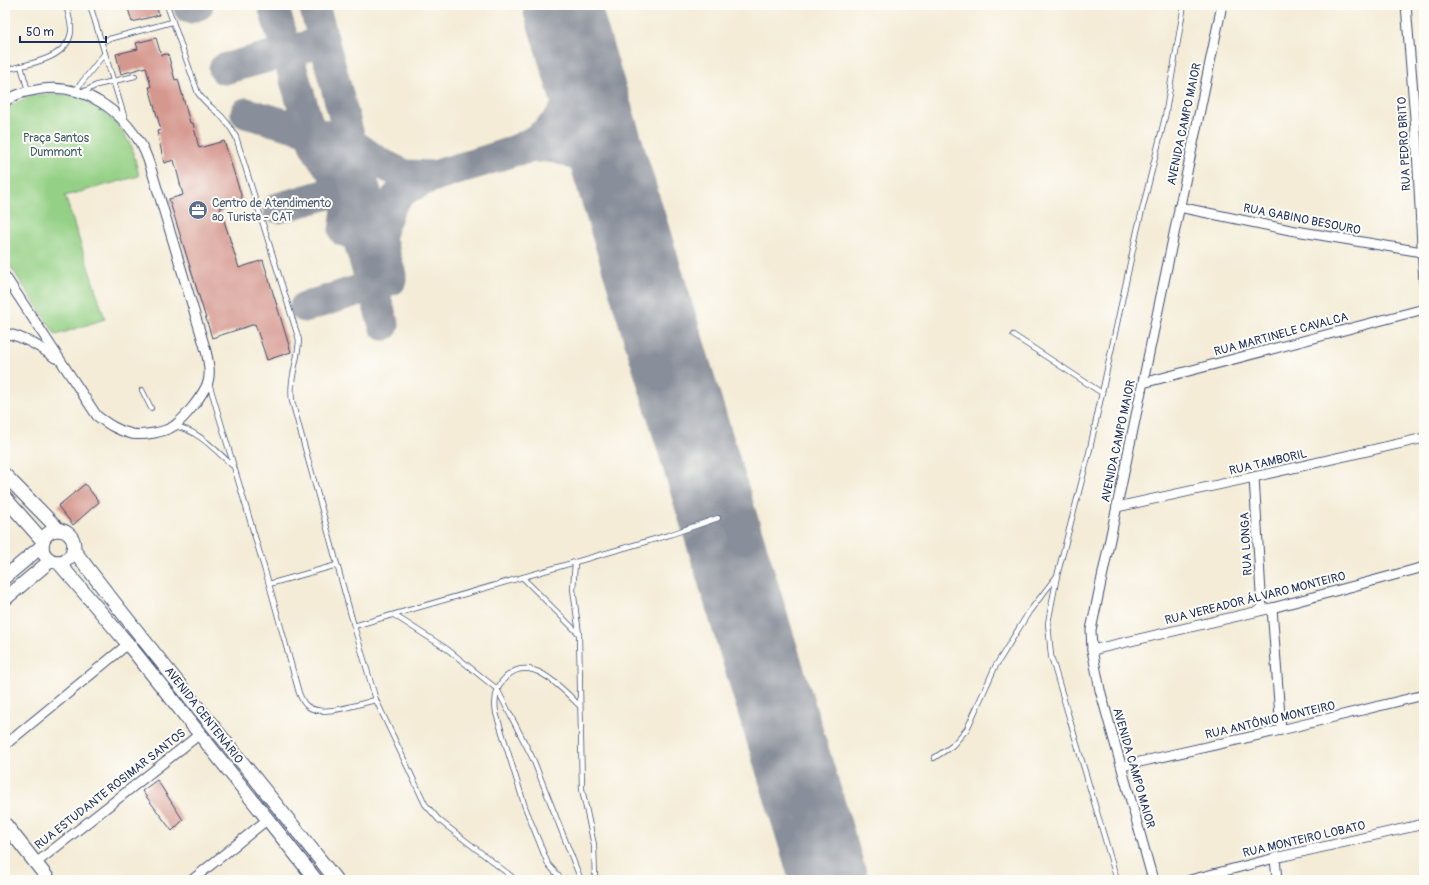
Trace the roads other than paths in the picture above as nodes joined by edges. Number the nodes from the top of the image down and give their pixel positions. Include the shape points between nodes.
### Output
1 (90, 5) edge
2 (167, 5) edge
3 (1184, 5) edge
4 (1222, 5) edge
5 (1406, 5) edge
6 (67, 8) dead end
7 (172, 22) junction
8 (102, 41) junction
9 (105, 53) junction
10 (21, 66) junction
11 (5, 70) edge
12 (134, 76) dead end
13 (114, 80) junction
14 (28, 91) junction
15 (78, 92) junction
16 (6, 101) edge
17 (126, 123) junction
18 (1179, 207) junction
19 (1422, 252) junction
20 (5, 276) edge
21 (1424, 283) edge
22 (1424, 309) edge
23 (5, 333) edge
24 (1012, 335) dead end
25 (61, 362) junction
26 (208, 381) junction
27 (1144, 383) junction
28 (142, 390) dead end
29 (1102, 393) junction
30 (151, 408) dead end
31 (174, 426) junction
32 (1424, 438) edge
33 (233, 466) junction
34 (5, 475) edge
35 (1254, 477) junction
36 (5, 498) edge
37 (1117, 507) junction
38 (718, 518) dead end
39 (59, 530) junction
40 (42, 543) junction
41 (74, 549) junction
42 (54, 561) junction
43 (575, 563) junction
44 (337, 565) junction
45 (1424, 567) edge
46 (1057, 576) junction
47 (5, 577) edge
48 (523, 578) junction
49 (269, 584) junction
50 (5, 599) edge
51 (1272, 608) junction
52 (1262, 610) junction
53 (394, 615) junction
54 (354, 626) junction
55 (579, 634) junction
56 (128, 644) junction
57 (1092, 650) junction
58 (497, 689) junction
59 (1424, 695) edge
60 (376, 700) junction
61 (579, 705) junction
62 (1281, 730) junction
63 (200, 734) junction
64 (5, 745) edge
65 (934, 758) dead end
66 (1122, 766) junction
67 (268, 819) junction
68 (5, 824) edge
69 (1424, 824) edge
70 (1275, 858) junction
71 (36, 863) junction
72 (50, 880) edge
73 (192, 880) edge
74 (316, 880) edge
75 (336, 880) edge
76 (516, 880) edge
77 (562, 880) edge
78 (581, 880) edge
79 (595, 880) edge
80 (1117, 880) edge
81 (1153, 880) edge
82 (1190, 880) edge
83 (1277, 880) edge

1 - 8 lane
2 - 7 lane
3 - 29 lane via 1165,117
4 - 18 street, AVENIDA CAMPO MAIOR
5 - 19 street, RUA PEDRO BRITO
6 - 10 lane via 71,32 65,47 50,57
7 - 8 lane
7 - 44 lane via 198,93 206,105 228,124 236,137 299,340 290,389 292,401
8 - 9 lane
9 - 13 lane
9 - 15 lane
10 - 11 lane
10 - 14 lane
12 - 13 lane
13 - 15 lane
13 - 17 lane
14 - 15 street via 56,87
14 - 16 street
15 - 17 street via 106,104
17 - 26 street via 142,147 153,174 206,351
18 - 19 street, RUA GABINO BESOURO via 1290,230
18 - 27 street, AVENIDA CAMPO MAIOR
19 - 21 street, RUA PEDRO BRITO
20 - 25 street
22 - 27 street, RUA MARTINELE CAVALCA
23 - 25 street via 38,345
24 - 29 lane
25 - 31 street via 97,416 114,428 134,434 152,433
26 - 31 street via 193,407
26 - 33 lane
27 - 37 street, AVENIDA CAMPO MAIOR
28 - 30 lane
29 - 46 lane
31 - 33 lane via 205,440
32 - 35 street, RUA TAMBORIL
33 - 49 lane
34 - 39 main road
35 - 37 street, RUA TAMBORIL
35 - 52 street, RUA LONGA
36 - 40 main road
37 - 57 street, AVENIDA CAMPO MAIOR via 1093,614
38 - 43 lane
39 - 40 main road via 49,533
39 - 41 main road via 72,539
40 - 42 main road via 45,556
40 - 47 main road
41 - 42 main road via 68,558
41 - 75 main road, AVENIDA CENTENÁRIO via 122,614
42 - 50 main road
42 - 56 main road, AVENIDA CENTENÁRIO
43 - 48 lane
43 - 55 lane via 573,589
44 - 49 lane
44 - 54 lane
45 - 51 street, RUA VEREADOR ÁLVARO MONTEIRO
46 - 65 lane via 1029,612 995,667 967,729 952,746
46 - 80 lane via 1048,623 1051,656
48 - 53 lane
48 - 55 lane
49 - 60 lane via 299,693 306,705 324,712
51 - 52 street, RUA VEREADOR ÁLVARO MONTEIRO
51 - 62 street
52 - 57 street, RUA VEREADOR ÁLVARO MONTEIRO
53 - 54 lane
53 - 58 lane via 447,649
54 - 60 lane
55 - 61 lane
56 - 63 main road, AVENIDA CENTENÁRIO
56 - 64 street
57 - 66 street, AVENIDA CAMPO MAIOR via 1100,690
58 - 61 lane via 514,670 529,668 551,678
58 - 77 lane via 494,701 496,713 525,808 548,864
58 - 78 lane via 533,759
59 - 62 street, RUA ANTÔNIO MONTEIRO
60 - 76 lane via 432,814
61 - 79 lane via 582,789 594,845
62 - 66 street, RUA ANTÔNIO MONTEIRO
63 - 67 main road, AVENIDA CENTENÁRIO
63 - 71 street, RUA ESTUDANTE ROSIMAR SANTOS
66 - 81 street, AVENIDA CAMPO MAIOR
67 - 73 street
67 - 74 main road, AVENIDA CENTENÁRIO
68 - 71 main road
69 - 70 street, RUA MONTEIRO LOBATO
70 - 82 street, RUA MONTEIRO LOBATO
70 - 83 street
71 - 72 main road

